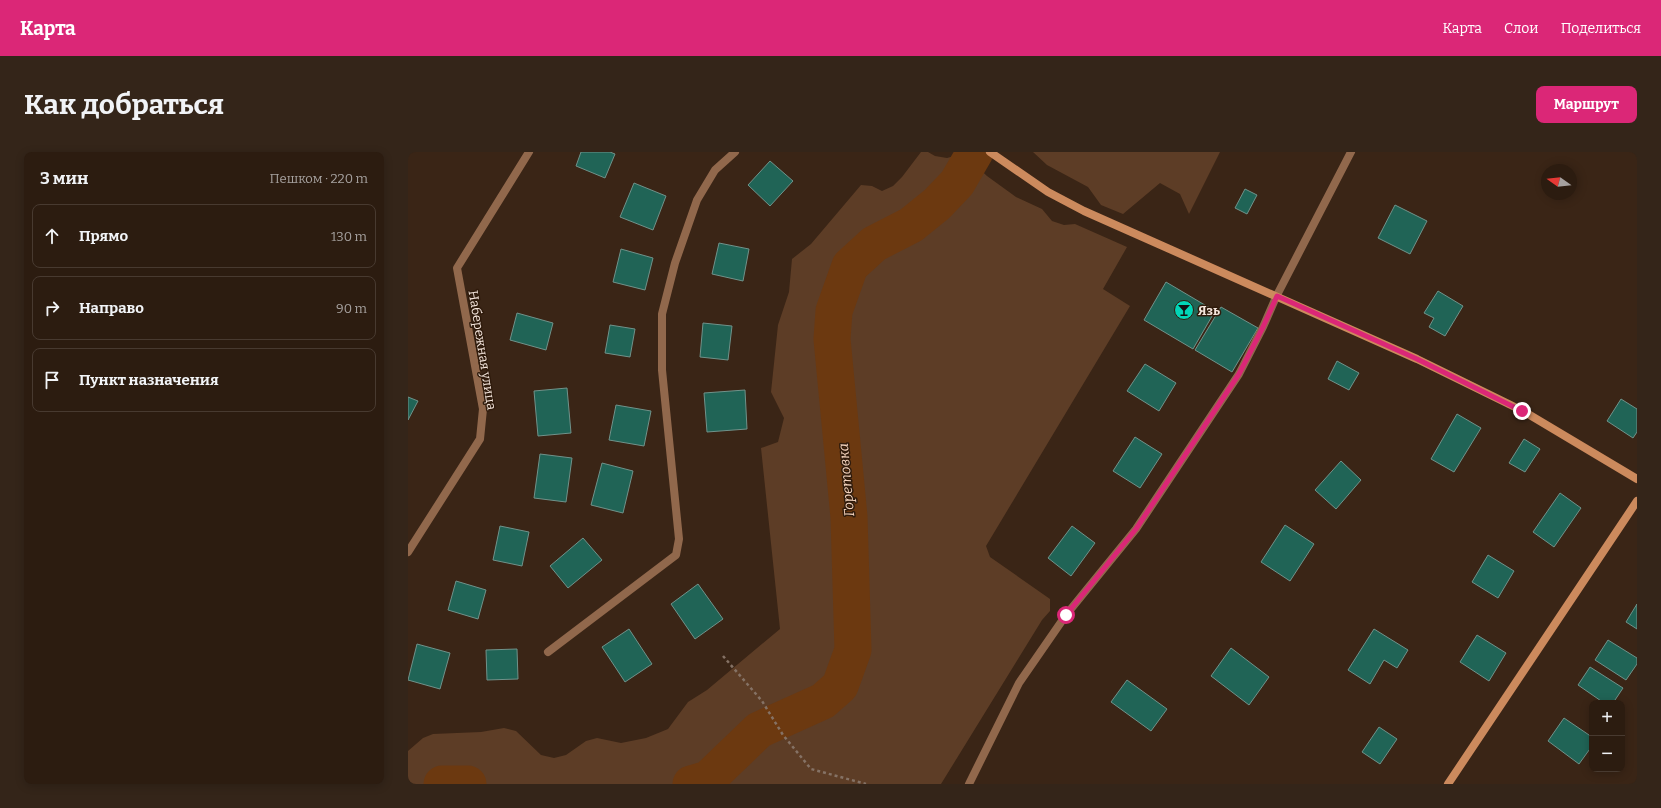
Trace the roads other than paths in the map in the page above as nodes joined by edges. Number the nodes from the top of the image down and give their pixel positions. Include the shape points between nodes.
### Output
1 (529, 152) edge
2 (735, 152) edge
3 (990, 152) edge
4 (1351, 152) edge
5 (1277, 296) junction
6 (1637, 479) edge
7 (1637, 501) edge
8 (408, 552) edge
9 (548, 652) dead end
10 (969, 784) edge
11 (1448, 784) edge

1 - 8 street, Набережная улица via 457,268 483,409 480,439
2 - 9 street via 715,170 697,200 675,263 662,314 662,370 679,539 676,556
3 - 5 street via 1048,192 1084,211
4 - 5 street
5 - 6 street via 1417,359 1522,411
5 - 10 street via 1239,374 1140,523 1066,615 1019,683
7 - 11 street

